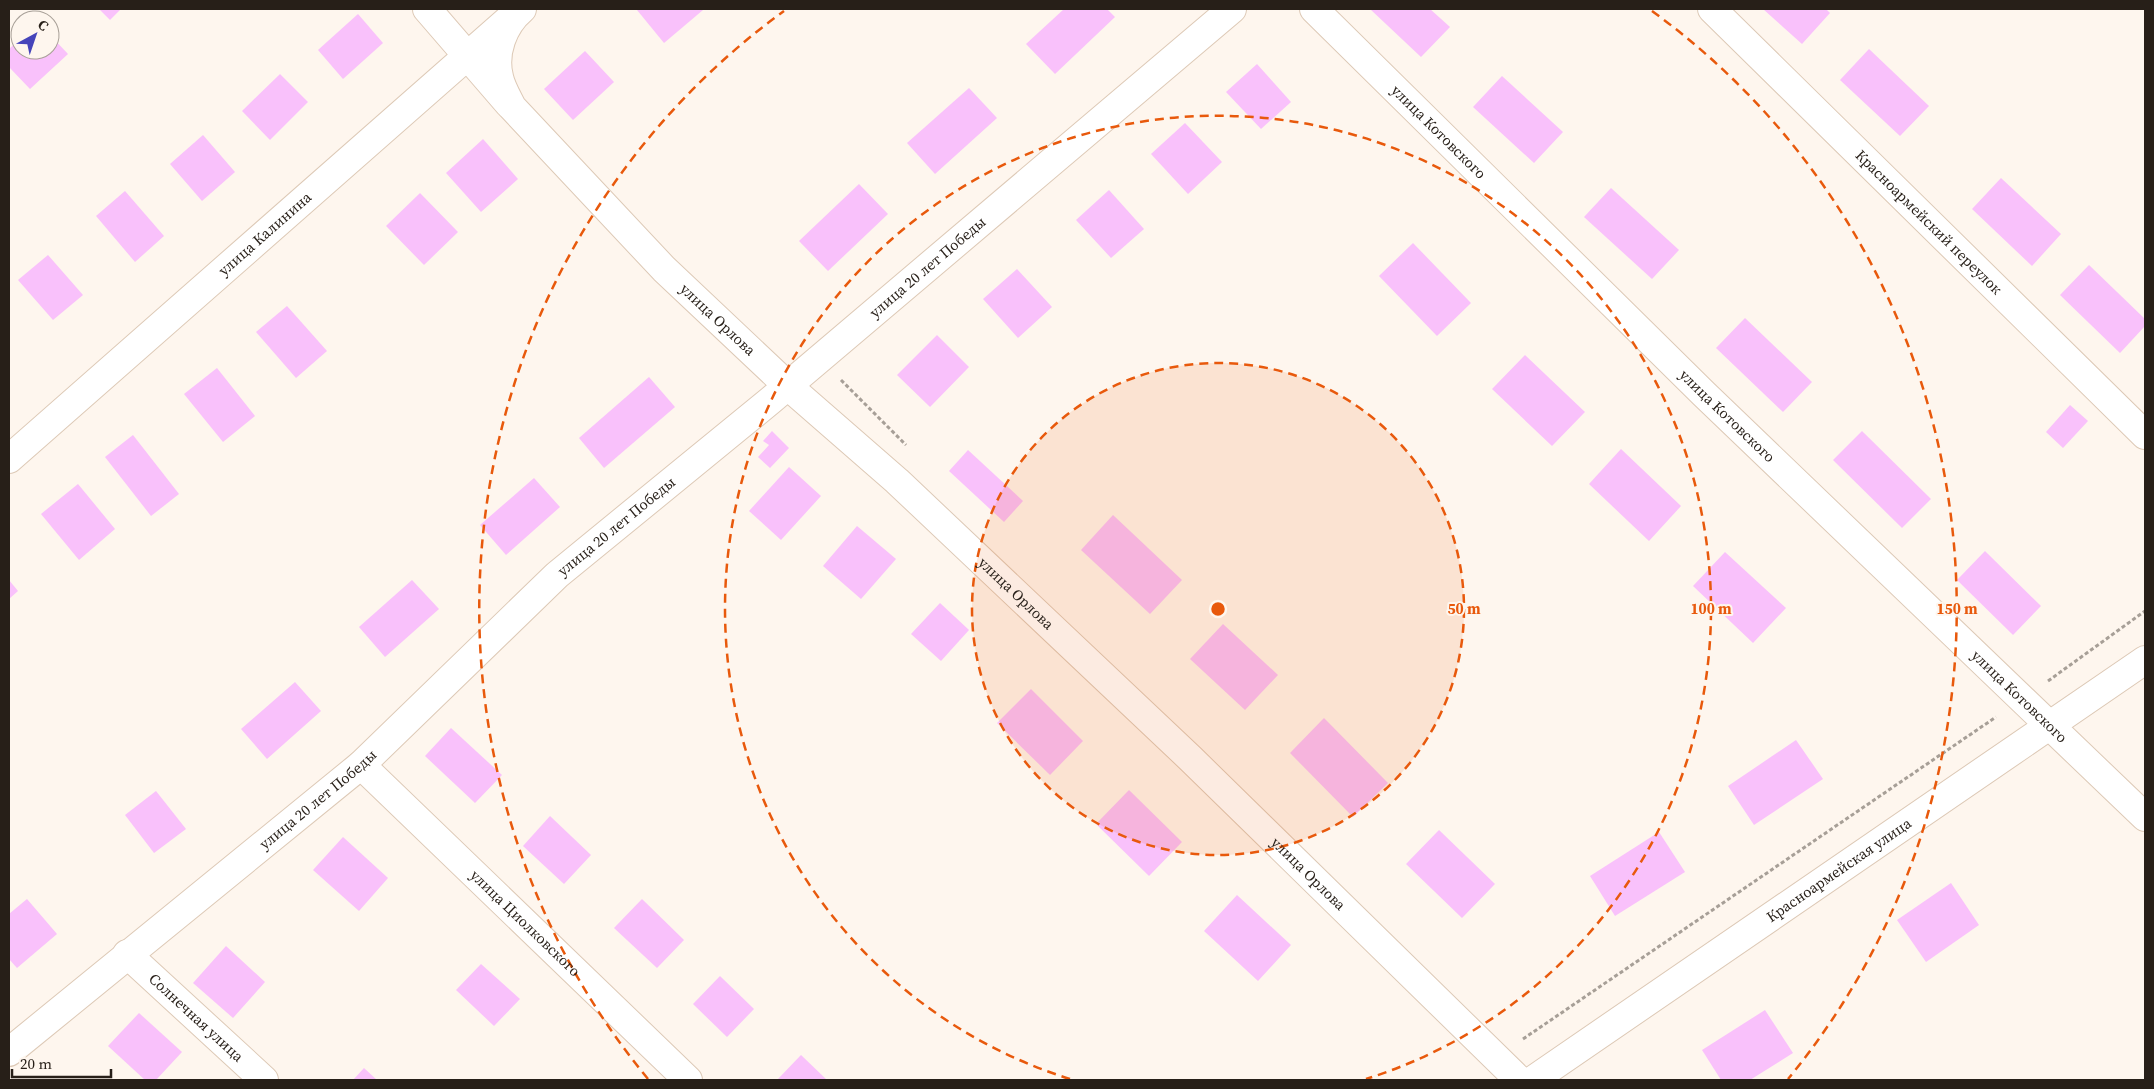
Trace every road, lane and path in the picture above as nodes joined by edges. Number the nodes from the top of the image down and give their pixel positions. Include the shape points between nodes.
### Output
1 (426, 9) edge
2 (1232, 9) edge
3 (1314, 9) edge
4 (1712, 9) edge
5 (518, 11) edge
6 (467, 56) junction
7 (512, 107) junction
8 (788, 386) junction
9 (2145, 435) edge
10 (9, 460) edge
11 (2145, 611) edge
12 (2145, 660) edge
13 (2023, 698) junction
14 (2051, 725) junction
15 (361, 765) junction
16 (2145, 817) edge
17 (128, 954) junction
18 (1523, 1039) dead end
19 (9, 1052) edge
20 (264, 1080) edge
21 (688, 1080) edge
22 (1519, 1080) edge
23 (1533, 1080) edge

1 - 6 street, улица Орлова
2 - 8 street, улица 20 лет Победы
3 - 13 street, улица Котовского via 1704,394
4 - 9 street, Красноармейский переулок
5 - 6 street, улица Калинина
5 - 7 street via 500,41 497,62 499,78
6 - 7 street, улица Орлова
6 - 10 street, улица Калинина
7 - 8 street, улица Орлова via 664,269
8 - 15 street, улица 20 лет Победы via 558,575
8 - 22 street, улица Орлова via 897,481 1192,759
11 - 13 path
12 - 14 street, Красноармейская улица
13 - 14 street, улица Котовского
13 - 18 path
14 - 16 street, улица Котовского
14 - 23 street, Красноармейская улица
15 - 17 street, улица 20 лет Победы
15 - 21 street, улица Циолковского
17 - 19 street, улица 20 лет Победы
17 - 20 street, Солнечная улица

